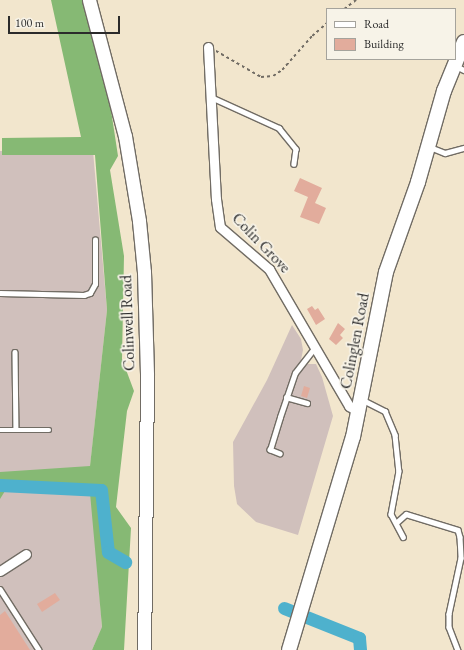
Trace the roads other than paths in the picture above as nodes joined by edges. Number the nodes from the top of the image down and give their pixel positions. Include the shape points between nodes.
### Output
1 (89, 0) edge
2 (464, 42) edge
3 (208, 47) road end
4 (459, 68) edge
5 (211, 97) junction
6 (429, 146) junction
7 (464, 148) edge
8 (294, 164) dead end
9 (95, 240) dead end
10 (0, 293) edge
11 (314, 349) junction
12 (15, 352) dead end
13 (286, 397) junction
14 (308, 403) dead end
15 (360, 406) junction
16 (0, 430) edge
17 (16, 430) junction
18 (49, 430) dead end
19 (280, 454) dead end
20 (396, 523) junction
21 (403, 538) dead end
22 (26, 554) dead end
23 (0, 571) edge
24 (0, 590) edge
25 (5, 597) junction
26 (0, 600) edge
27 (39, 650) edge
28 (144, 650) edge
29 (289, 650) edge
30 (458, 650) edge

1 - 28 street, Colinwell Road via 126,136 144,272 147,383
2 - 4 main road, Colinglen Road
3 - 5 street, Colin Grove
4 - 6 main road, Colinglen Road
5 - 8 lane via 279,128 296,149
5 - 11 street, Colin Grove via 216,199 220,227 269,269 280,283
6 - 7 lane via 445,153
6 - 15 main road, Colinglen Road via 386,272
9 - 10 lane via 95,284 90,293
11 - 13 lane via 295,373
11 - 15 street, Colin Grove via 349,406
12 - 17 lane
13 - 14 lane
13 - 19 lane via 270,450
15 - 20 lane via 385,411 395,435 399,471 391,514
15 - 29 main road, Colinglen Road
16 - 17 lane
17 - 18 lane
20 - 21 lane
20 - 30 lane via 406,514 458,530 460,558 449,614 449,627
22 - 23 street
24 - 25 lane
25 - 26 lane
25 - 27 lane

